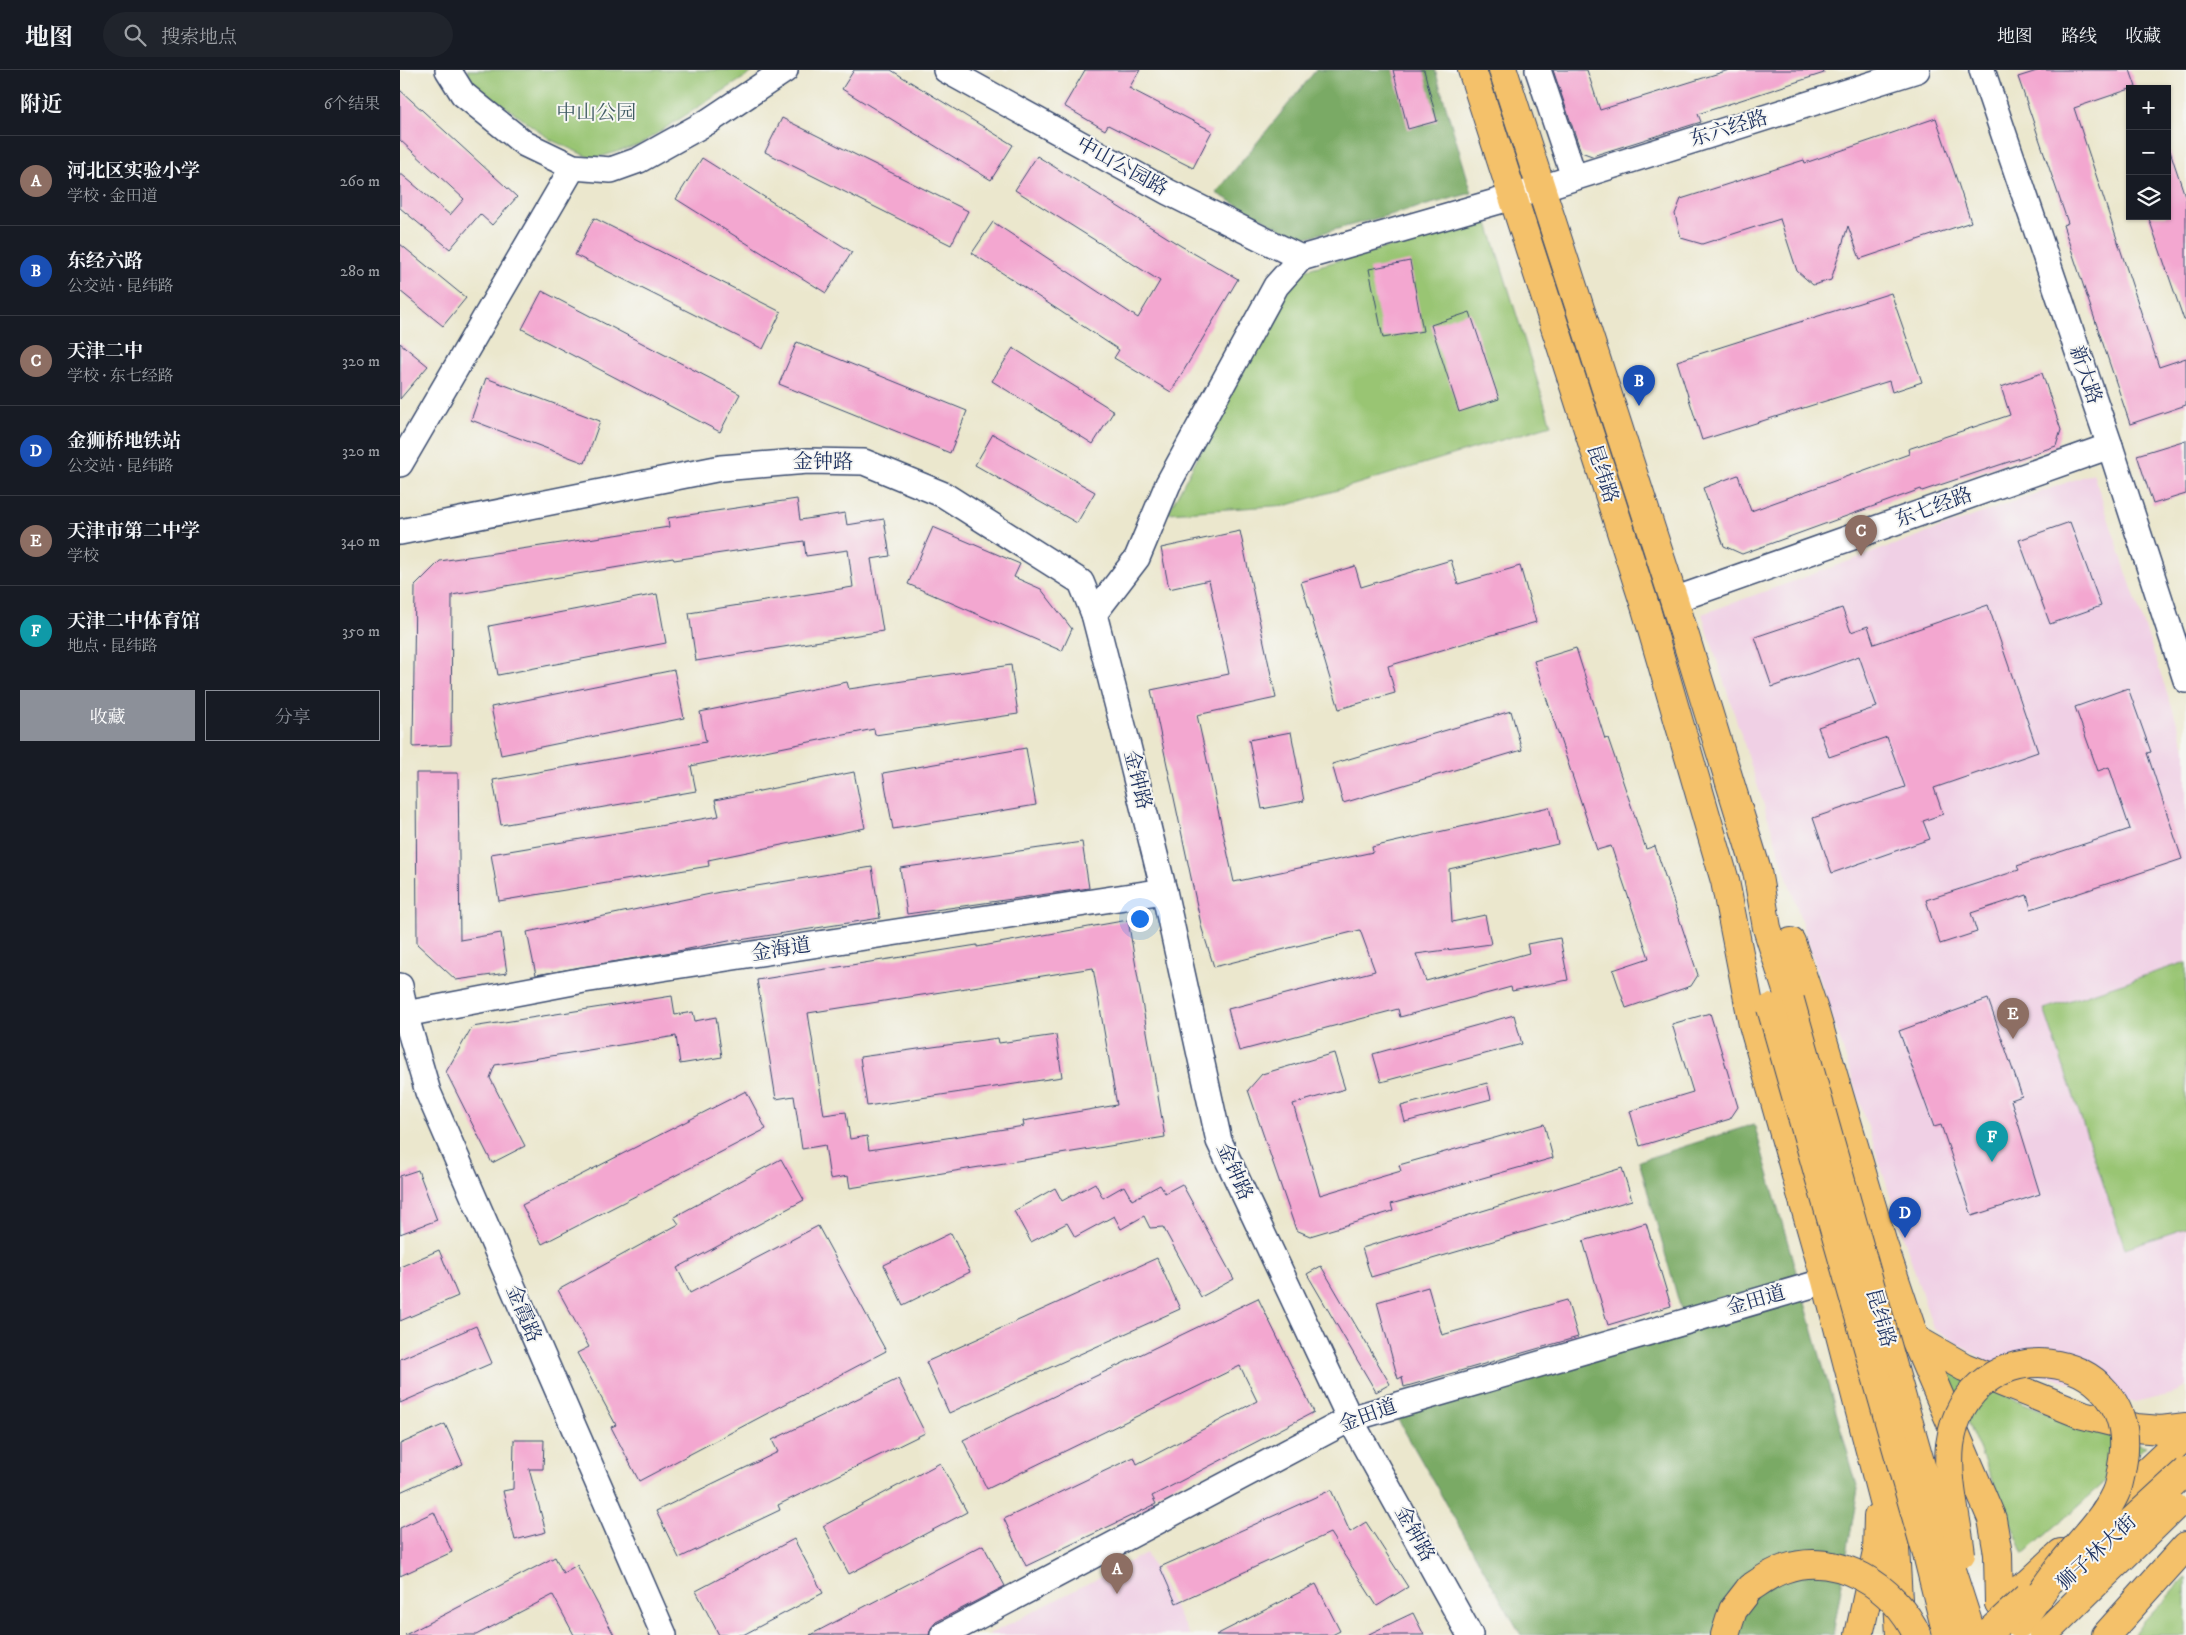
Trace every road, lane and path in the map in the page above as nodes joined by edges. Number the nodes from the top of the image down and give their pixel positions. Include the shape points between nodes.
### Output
1 (448, 70) edge
2 (785, 70) edge
3 (946, 70) edge
4 (1472, 70) edge
5 (1503, 70) edge
6 (1538, 70) edge
7 (1917, 70) edge
8 (1982, 70) edge
9 (573, 167) junction
10 (1574, 177) junction
11 (1541, 188) junction
12 (1513, 196) junction
13 (1301, 258) junction
14 (2110, 446) junction
15 (400, 464) edge
16 (400, 532) edge
17 (1674, 600) junction
18 (1094, 614) junction
19 (2186, 680) edge
20 (1757, 871) junction
21 (1725, 882) junction
22 (1164, 892) junction
23 (400, 986) edge
24 (1780, 1004) junction
25 (402, 1015) edge
26 (1826, 1281) junction
27 (1915, 1340) junction
28 (1350, 1418) junction
29 (2186, 1427) edge
30 (2186, 1435) edge
31 (2186, 1470) edge
32 (1879, 1488) junction
33 (2186, 1495) edge
34 (2186, 1546) edge
35 (2063, 1563) junction
36 (1999, 1603) junction
37 (1968, 1632) edge
38 (2023, 1632) edge
39 (664, 1635) edge
40 (943, 1635) edge
41 (1470, 1635) edge
42 (1725, 1635) edge
43 (1859, 1635) edge
44 (1900, 1635) edge
45 (1918, 1635) edge
46 (2052, 1635) edge
47 (2106, 1635) edge

1 - 9 street via 463,94 525,144
2 - 9 street via 709,121 639,160 611,170
3 - 13 street, 中山公园路 via 1168,192
4 - 12 main road, 昆纬路
5 - 11 main road, 昆纬路
6 - 10 street
7 - 10 street, 东六经路
8 - 14 street, 新大路
9 - 15 street
10 - 11 street, 东六经路
11 - 12 street, 东六经路
11 - 17 main road, 昆纬路
12 - 13 street, 东六经路
12 - 21 main road, 昆纬路 via 1646,609
13 - 18 street via 1276,286 1168,484 1137,558
14 - 17 street, 东七经路
14 - 19 street, 新大路
16 - 18 street, 金钟路 via 721,468 808,460 864,462 944,495 1081,582
17 - 20 main road, 昆纬路
18 - 22 street, 金钟路
20 - 24 main road
20 - 27 main road via 1786,928 1816,1013 1882,1241
21 - 24 main road
21 - 26 main road via 1753,1025
22 - 25 street, 金海道 via 584,980
22 - 28 street, 金钟路 via 1219,1141
23 - 25 street, 金霞路
24 - 37 main road, 昆纬路, bridge
25 - 39 street, 金霞路 via 428,1092
26 - 28 street, 金田道
26 - 32 main road
27 - 29 main road via 1964,1367 2083,1415 2136,1428
27 - 36 main road via 1992,1519 1998,1554
28 - 40 street, 金田道
28 - 41 street, 金钟路
30 - 36 main road via 2029,1583
31 - 38 main road, 狮子林大街, bridge
32 - 43 main road via 1877,1552
32 - 44 main road via 1894,1547
33 - 38 main road, 狮子林大街, bridge
34 - 47 main road
35 - 37 main road, bridge
35 - 37 main road, bridge via 2098,1522 2116,1493 2123,1457 2124,1428 2103,1390 2081,1373 2047,1362 2013,1366 1994,1374 1976,1388 1956,1419 1950,1445 1949,1471
35 - 38 main road, bridge
36 - 45 main road via 1960,1607 1938,1616
36 - 46 main road via 2023,1611
42 - 45 main road, bridge via 1733,1610 1750,1588 1785,1568 1806,1565 1840,1568 1874,1583 1900,1607

